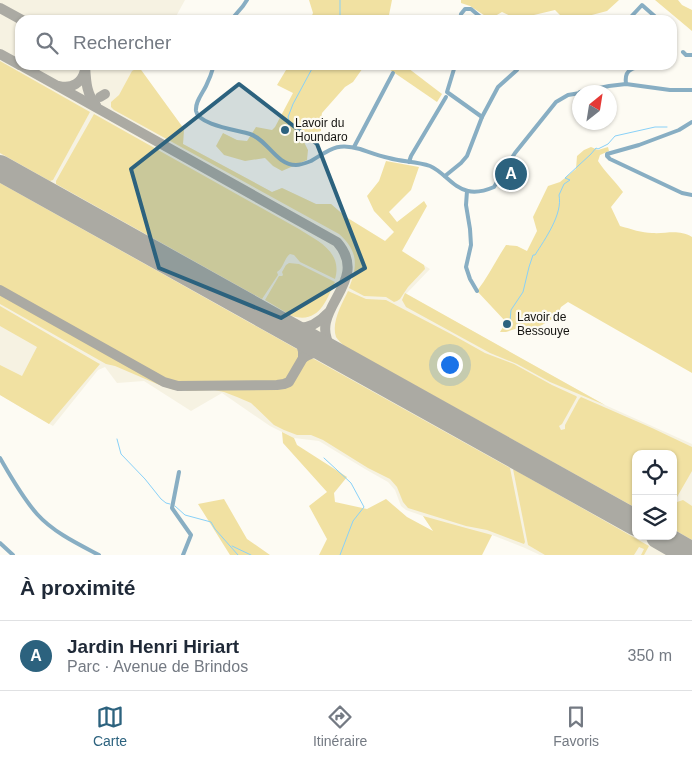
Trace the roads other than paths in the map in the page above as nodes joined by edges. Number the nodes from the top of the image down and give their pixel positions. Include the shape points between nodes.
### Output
1 (247, 0) edge
2 (235, 15) edge
3 (461, 15) edge
4 (478, 15) edge
5 (633, 15) edge
6 (653, 15) edge
7 (683, 52) dead end
8 (692, 55) edge
9 (212, 70) edge
10 (454, 70) edge
11 (516, 70) edge
12 (630, 70) edge
13 (393, 73) dead end
14 (626, 84) junction
15 (617, 85) edge
16 (692, 90) edge
17 (572, 95) edge
18 (446, 97) dead end
19 (482, 117) junction
20 (692, 122) edge
21 (354, 147) junction
22 (409, 162) junction
23 (445, 176) junction
24 (468, 191) junction
25 (692, 195) edge
26 (477, 291) dead end
27 (0, 458) edge
28 (180, 472) dead end
29 (0, 543) edge
30 (88, 550) junction
31 (13, 555) edge
32 (84, 555) edge
33 (99, 555) edge
34 (183, 555) edge

1 - 2 street
3 - 4 street via 465,9
5 - 6 street via 642,5
7 - 8 street
9 - 21 street via 196,104 196,113 202,119 253,135 281,159 299,166 334,148
10 - 19 street via 448,92
11 - 19 street via 498,87
12 - 14 street
13 - 21 street
14 - 15 street
14 - 16 street
17 - 24 street via 556,102 515,153 494,186
18 - 22 street
19 - 23 street via 467,156
20 - 25 street via 679,130 607,154 610,159
21 - 22 street
22 - 23 street via 424,164
23 - 24 street
24 - 26 street via 466,205 471,245 466,266
27 - 30 street via 38,514
28 - 34 street via 172,508 191,535
29 - 31 street
30 - 32 street
30 - 33 street

